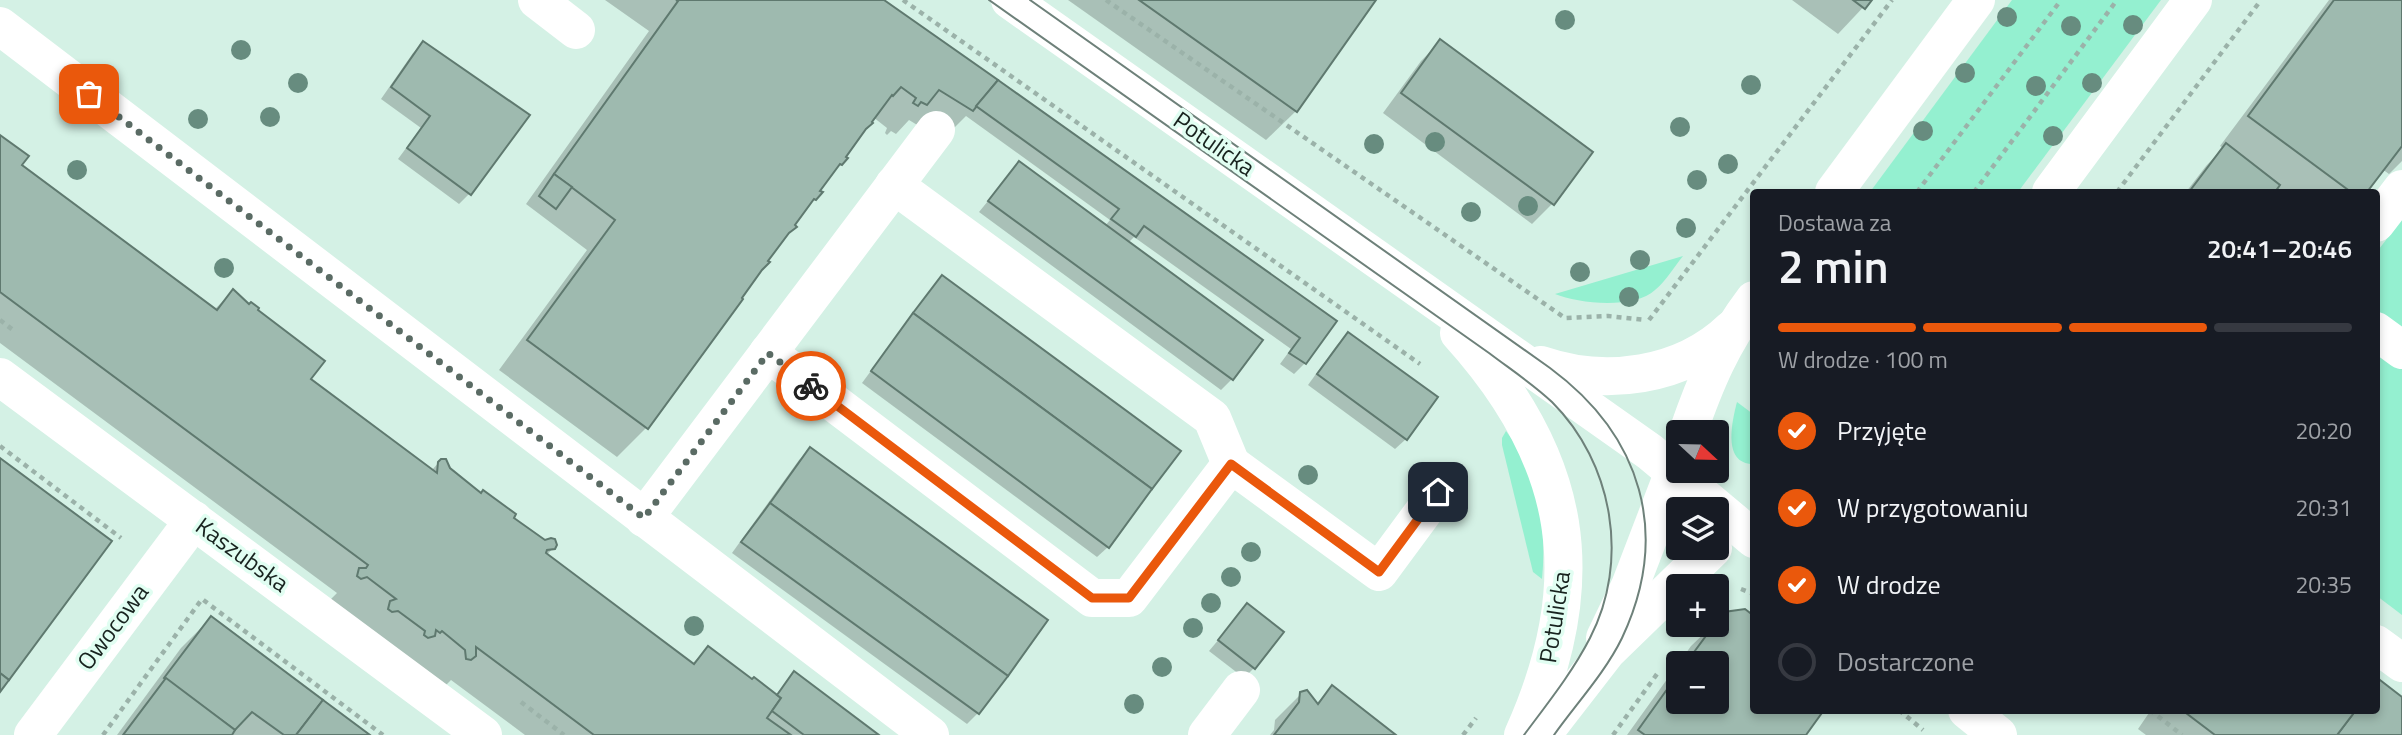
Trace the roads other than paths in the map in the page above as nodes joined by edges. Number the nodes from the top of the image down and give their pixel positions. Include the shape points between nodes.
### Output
1 (537, 0) edge
2 (1010, 0) edge
3 (1976, 0) edge
4 (2193, 0) edge
5 (0, 26) edge
6 (576, 30) dead end
7 (936, 130) dead end
8 (894, 185) junction
9 (1836, 189) edge
10 (2053, 189) edge
11 (2402, 189) edge
12 (2380, 218) edge
13 (1417, 288) junction
14 (1743, 314) edge
15 (2380, 334) edge
16 (1495, 343) junction
17 (2402, 350) edge
18 (768, 353) junction
19 (0, 377) edge
20 (1693, 420) edge
21 (1666, 459) edge
22 (1231, 464) junction
23 (1669, 483) edge
24 (1691, 483) edge
25 (1438, 492) dead end
26 (644, 518) junction
27 (194, 520) junction
28 (1735, 535) edge
29 (2380, 647) edge
30 (2402, 663) edge
31 (1581, 683) junction
32 (1241, 690) dead end
33 (1972, 714) edge
34 (33, 735) edge
35 (483, 735) edge
36 (930, 735) edge
37 (1207, 735) edge
38 (1523, 735) edge
39 (1542, 735) edge
40 (1998, 735) edge

1 - 6 street
2 - 13 street, Potulicka
3 - 9 street
4 - 10 street
5 - 26 street
7 - 8 street
8 - 18 street
8 - 22 street via 1212,418
11 - 12 street
13 - 16 street, Potulicka
13 - 38 street, Potulicka via 1510,397 1544,464 1557,506 1565,581 1560,618 1540,694
14 - 16 street via 1703,351 1682,361 1601,378 1562,372
14 - 20 street via 1713,368
15 - 17 street
16 - 21 street, Potulicka
18 - 22 street via 1092,598 1129,598
18 - 26 street
19 - 27 street, Kaszubska
22 - 25 street via 1379,572
23 - 31 street via 1630,586
24 - 28 street, Potulicka
26 - 36 street
27 - 34 street, Owocowa
27 - 35 street, Kaszubska
28 - 31 street via 1624,632
29 - 30 street
31 - 39 street
32 - 37 street
33 - 40 street

